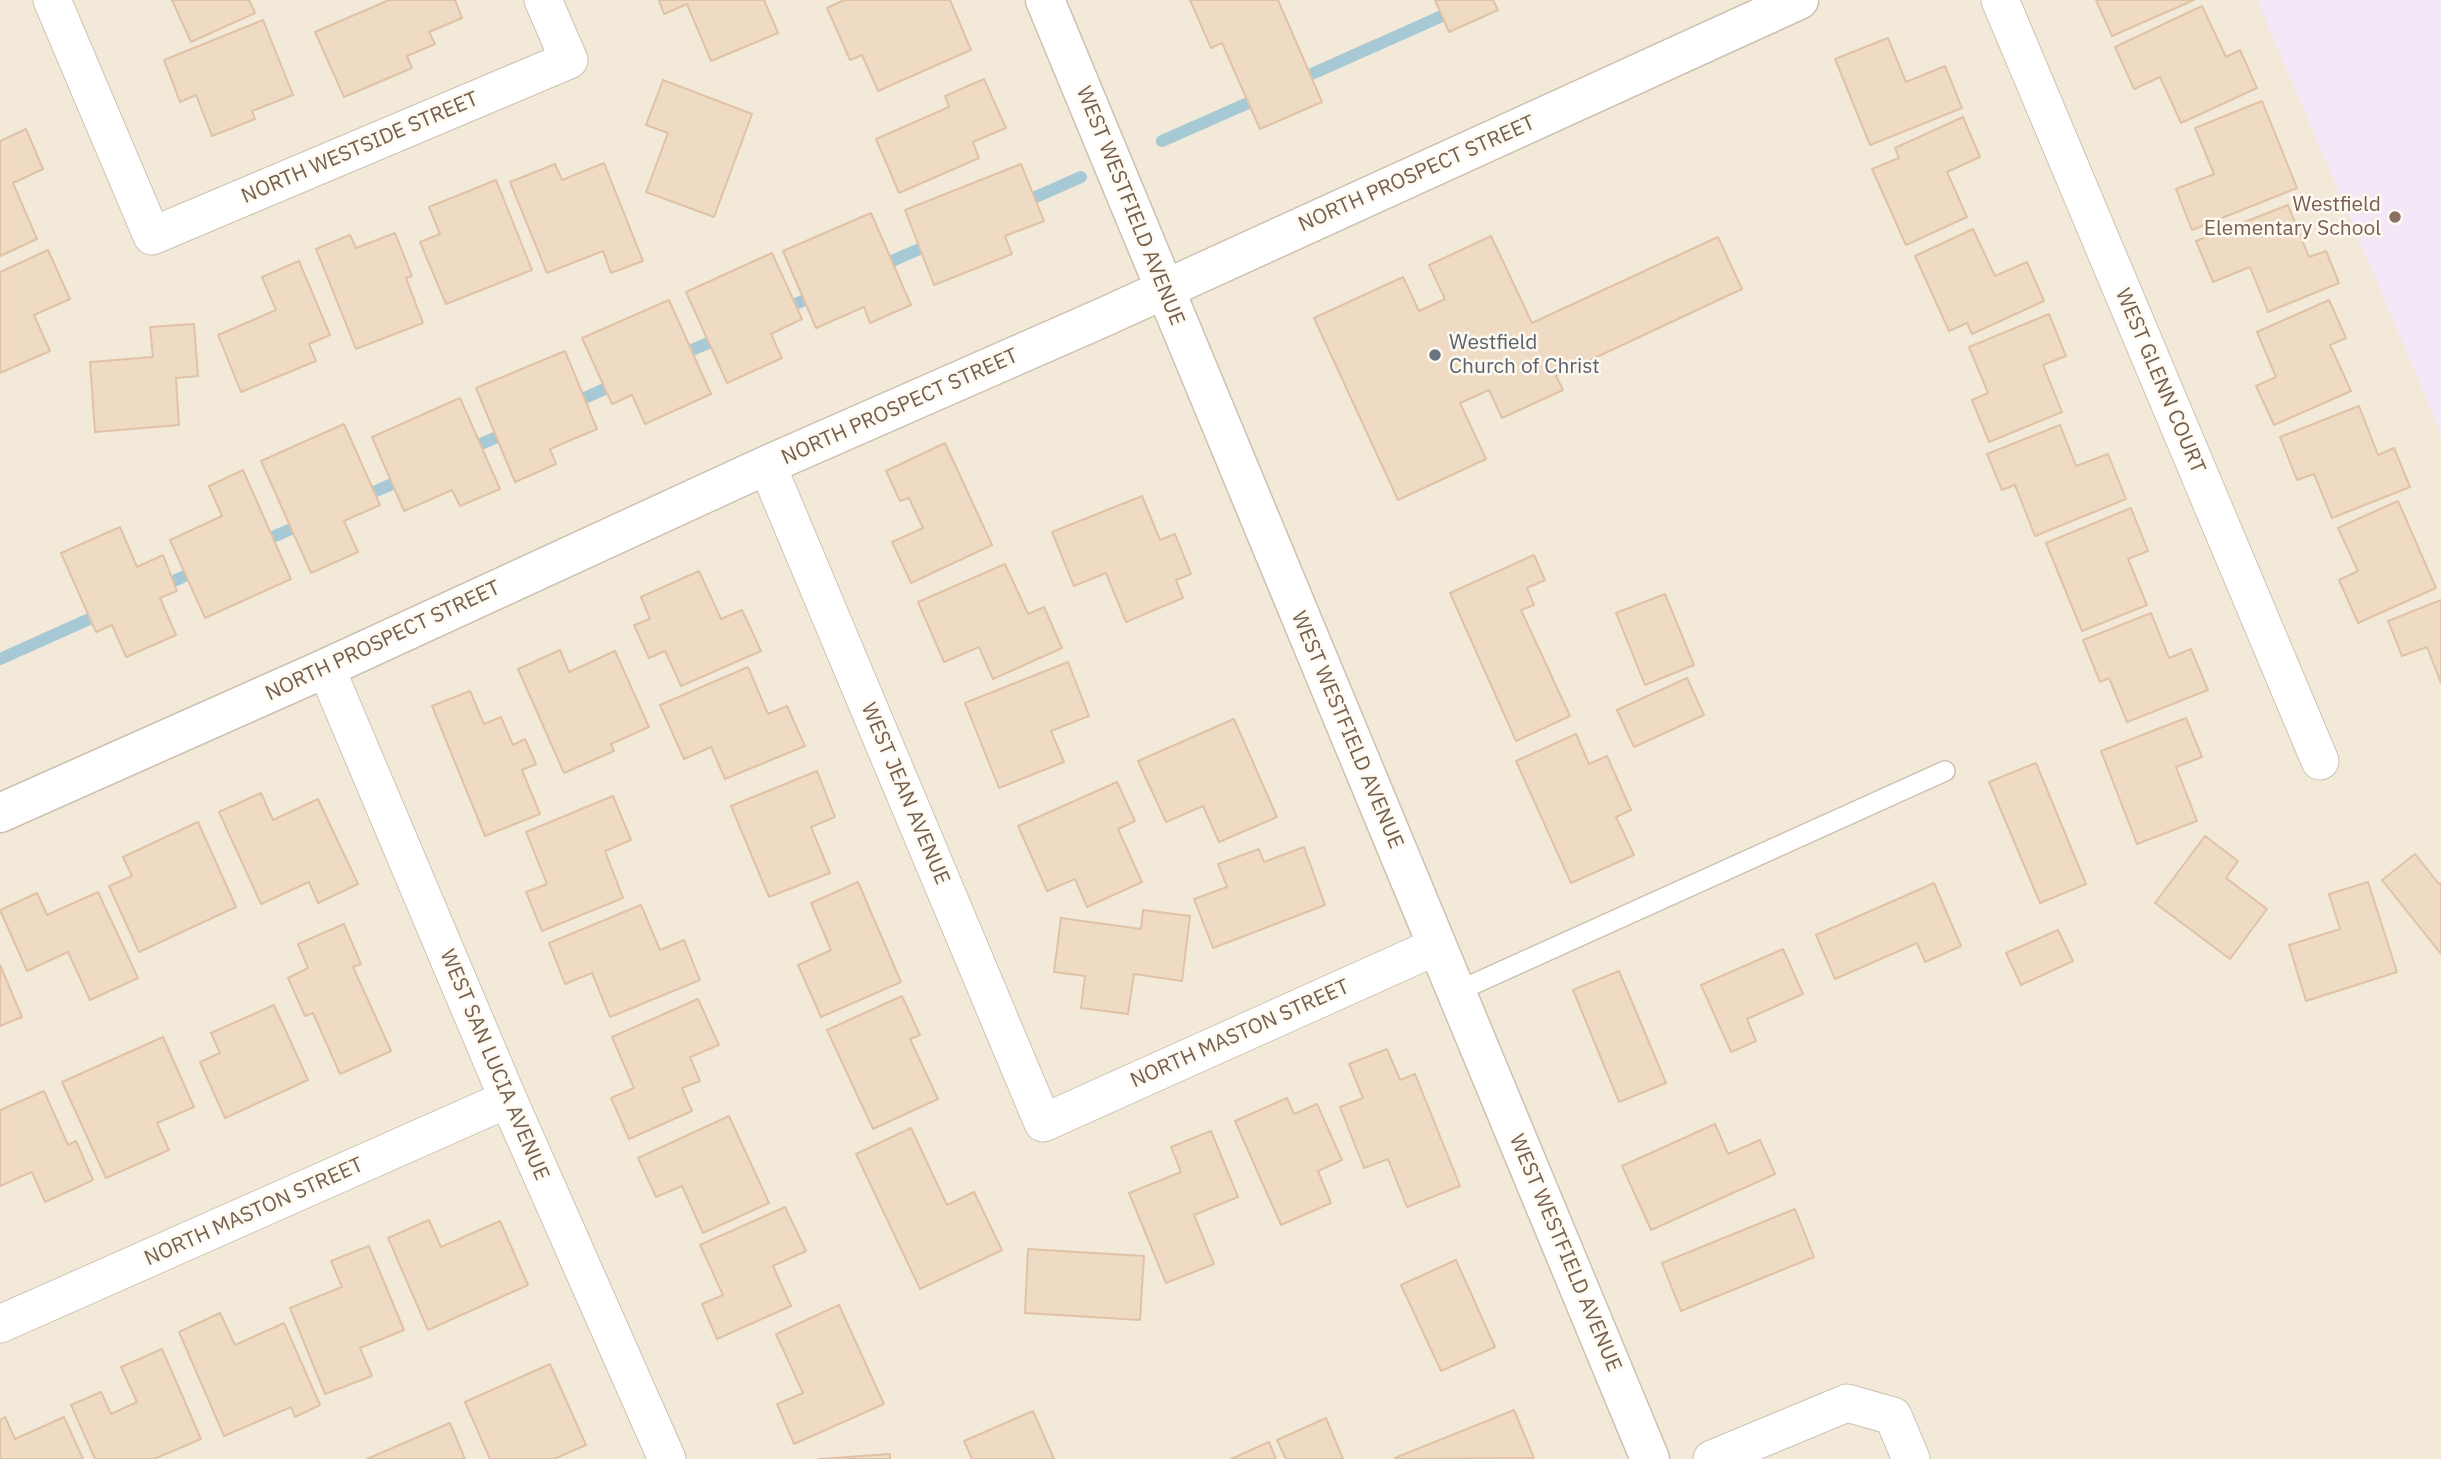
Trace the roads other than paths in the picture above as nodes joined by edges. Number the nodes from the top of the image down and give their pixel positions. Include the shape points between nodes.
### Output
1 (51, 0) edge
2 (543, 0) edge
3 (1045, 0) edge
4 (1799, 0) edge
5 (2000, 0) edge
6 (1165, 289) junction
7 (767, 465) junction
8 (327, 668) junction
9 (2320, 761) dead end
10 (1945, 771) dead end
11 (0, 813) edge
12 (1437, 946) junction
13 (1456, 992) junction
14 (508, 1099) junction
15 (1043, 1123) joint
16 (0, 1324) edge
17 (667, 1459) edge
18 (1650, 1459) edge
19 (1712, 1459) edge
20 (1911, 1459) edge

1 - 2 street, NORTH WESTSIDE STREET via 152,236 569,60
3 - 6 street, WEST WESTFIELD AVENUE
4 - 6 street, NORTH PROSPECT STREET
5 - 9 street, WEST GLENN COURT
6 - 7 street, NORTH PROSPECT STREET
6 - 12 street, WEST WESTFIELD AVENUE
7 - 8 street, NORTH PROSPECT STREET
7 - 15 street, WEST JEAN AVENUE
8 - 11 street, NORTH PROSPECT STREET
8 - 14 street, WEST SAN LUCIA AVENUE
10 - 13 lane
12 - 13 street, WEST WESTFIELD AVENUE
12 - 15 street, NORTH MASTON STREET
13 - 18 street, WEST WESTFIELD AVENUE
14 - 16 street, NORTH MASTON STREET
14 - 17 street, WEST SAN LUCIA AVENUE
19 - 20 street via 1846,1403 1893,1416

